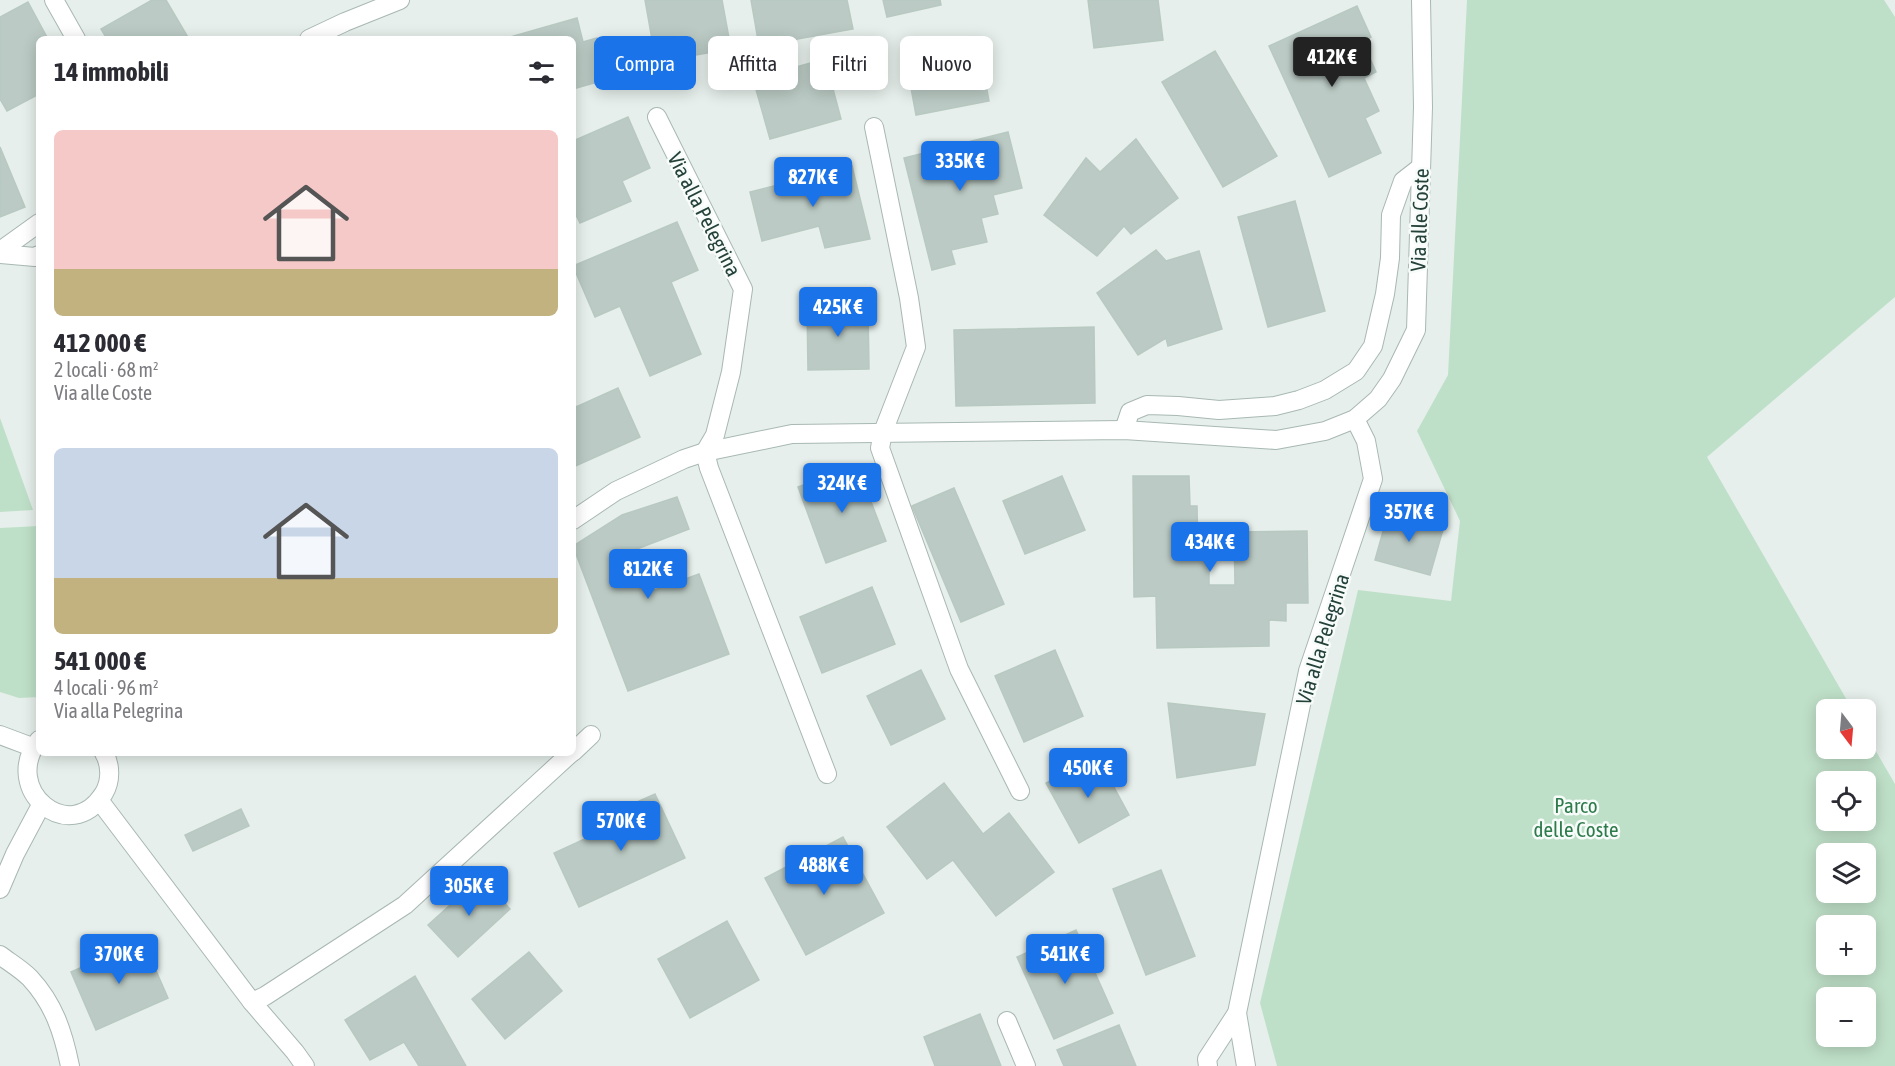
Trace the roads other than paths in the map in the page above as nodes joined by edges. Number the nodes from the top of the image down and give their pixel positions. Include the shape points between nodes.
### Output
1 (54, 0) edge
2 (400, 0) edge
3 (1421, 0) edge
4 (74, 36) edge
5 (315, 36) edge
6 (657, 117) dead end
7 (874, 127) dead end
8 (1421, 167) junction
9 (36, 225) edge
10 (0, 253) edge
11 (36, 256) edge
12 (1355, 419) junction
13 (1124, 430) junction
14 (883, 432) junction
15 (705, 452) junction
16 (576, 518) edge
17 (0, 735) edge
18 (591, 735) dead end
19 (35, 743) edge
20 (576, 748) edge
21 (105, 756) edge
22 (568, 756) edge
23 (827, 774) dead end
24 (1020, 791) dead end
25 (99, 800) junction
26 (40, 807) junction
27 (0, 889) edge
28 (0, 955) edge
29 (252, 1002) junction
30 (1237, 1013) junction
31 (1007, 1020) dead end
32 (70, 1066) edge
33 (305, 1066) edge
34 (1026, 1066) edge
35 (1208, 1066) edge
36 (1246, 1066) edge

1 - 4 street
2 - 5 street
3 - 8 street, Via alle Coste
6 - 15 street, Via alla Pelegrina via 743,289 731,372 715,435
7 - 14 street via 916,347
8 - 12 street, Via alle Coste via 1416,330 1388,386
8 - 13 street via 1403,181 1391,215 1385,294 1372,346 1356,371 1325,390 1275,406 1219,410 1147,405 1130,412
9 - 10 street
10 - 11 street
12 - 13 street via 1325,431 1276,440
12 - 30 street, Via alla Pelegrina via 1366,441 1373,479 1308,671
13 - 14 street
14 - 15 street via 792,434
14 - 24 street via 880,448 959,669
15 - 16 street via 616,490
15 - 23 street
17 - 19 street
18 - 20 street
19 - 26 street via 25,759 23,772 25,785
21 - 25 street via 110,772 107,788
22 - 29 street via 405,905
25 - 26 street via 77,814 52,813
25 - 29 street
26 - 27 street
28 - 32 street via 29,977 53,1010 64,1035
29 - 33 street
30 - 35 street, Via alla Pelegrina via 1207,1059
30 - 36 street, Via alla Pelegrina
31 - 34 street

